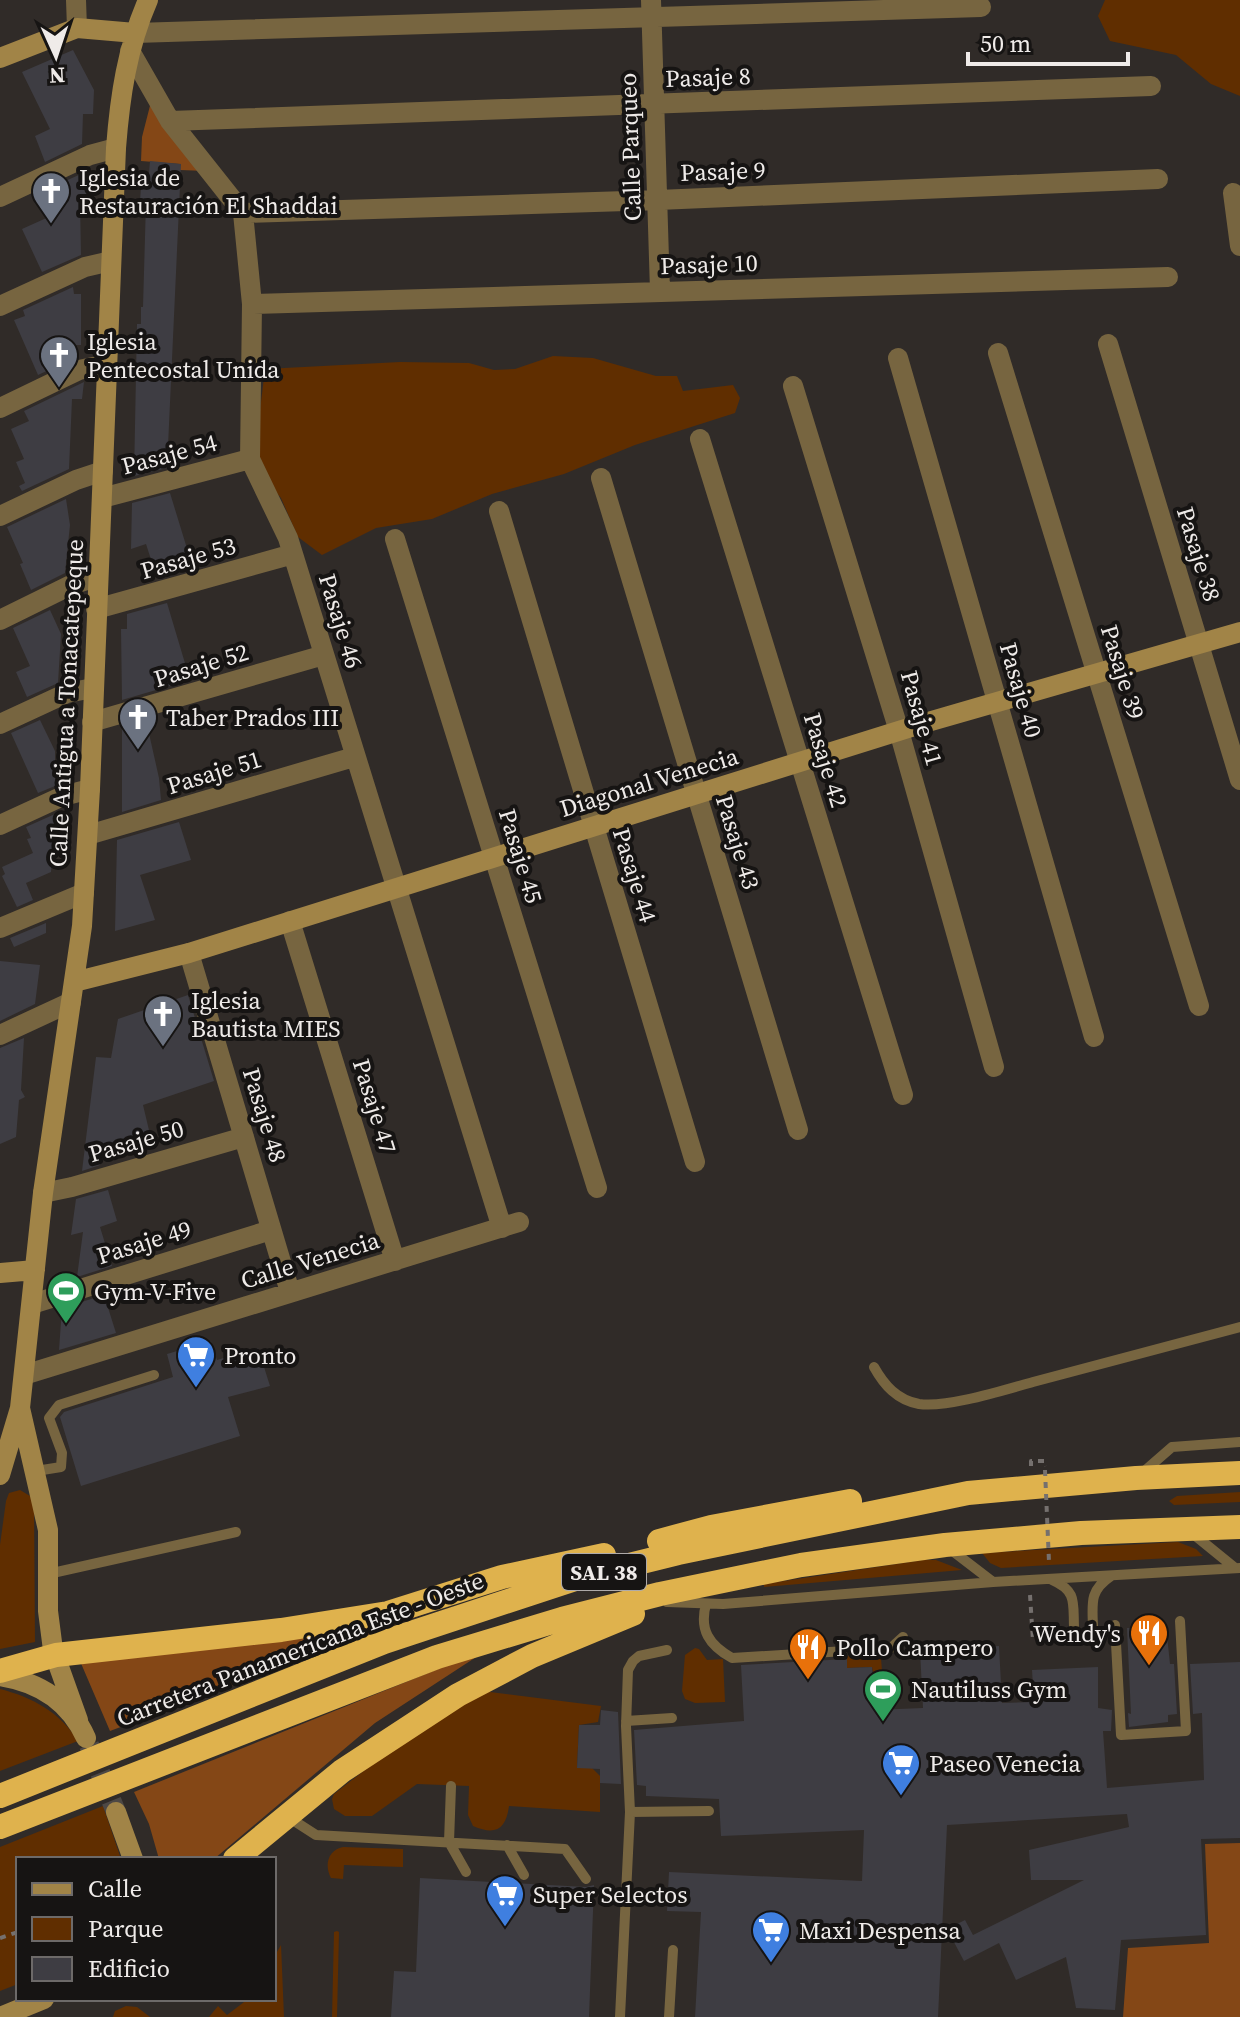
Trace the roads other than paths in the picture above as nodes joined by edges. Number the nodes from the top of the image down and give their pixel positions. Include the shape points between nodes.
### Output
1 (76, 0) edge
2 (148, 0) edge
3 (981, 7) dead end
4 (651, 8) edge
5 (77, 28) junction
6 (132, 42) junction
7 (0, 58) edge
8 (1151, 86) dead end
9 (656, 105) junction
10 (170, 121) junction
11 (116, 148) junction
12 (1158, 179) dead end
13 (1233, 193) dead end
14 (0, 197) edge
15 (658, 200) junction
16 (243, 213) junction
17 (1240, 246) edge
18 (111, 261) junction
19 (1168, 277) dead end
20 (660, 291) junction
21 (252, 304) junction
22 (0, 306) edge
23 (1108, 344) dead end
24 (998, 353) dead end
25 (898, 358) dead end
26 (107, 364) junction
27 (793, 386) dead end
28 (0, 408) edge
29 (700, 439) dead end
30 (250, 459) junction
31 (103, 471) junction
32 (601, 478) dead end
33 (102, 498) junction
34 (499, 511) dead end
35 (0, 516) edge
36 (395, 539) dead end
37 (293, 554) junction
38 (97, 577) junction
39 (96, 609) junction
40 (0, 620) edge
41 (1240, 632) edge
42 (1198, 644) junction
43 (324, 655) junction
44 (1097, 673) junction
45 (93, 688) junction
46 (997, 702) junction
47 (92, 722) junction
48 (0, 724) edge
49 (899, 731) junction
50 (354, 757) junction
51 (800, 762) junction
52 (1240, 780) edge
53 (90, 789) junction
54 (696, 795) junction
55 (0, 825) edge
56 (594, 826) junction
57 (88, 835) junction
58 (494, 858) junction
59 (396, 888) junction
60 (84, 893) junction
61 (290, 921) junction
62 (0, 928) edge
63 (189, 953) junction
64 (72, 992) junction
65 (1199, 1006) dead end
66 (0, 1035) edge
67 (1094, 1037) dead end
68 (994, 1067) dead end
69 (903, 1095) dead end
70 (798, 1130) dead end
71 (244, 1137) junction
72 (695, 1162) dead end
73 (597, 1188) dead end
74 (43, 1193) junction
75 (510, 1225) joint
76 (271, 1230) junction
77 (395, 1261) junction
78 (35, 1270) junction
79 (0, 1273) edge
80 (290, 1292) junction
81 (32, 1304) junction
82 (1240, 1327) edge
83 (874, 1367) dead end
84 (24, 1375) junction
85 (154, 1375) dead end
86 (20, 1408) junction
87 (1240, 1442) edge
88 (36, 1471) junction
89 (1240, 1473) edge
90 (0, 1475) edge
91 (1136, 1478) junction
92 (968, 1493) junction
93 (1240, 1527) edge
94 (1187, 1529) junction
95 (236, 1532) dead end
96 (945, 1545) junction
97 (1238, 1568) edge
98 (49, 1569) junction
99 (753, 1575) junction
100 (1113, 1575) junction
101 (1050, 1579) junction
102 (993, 1582) junction
103 (665, 1602) junction
104 (706, 1604) junction
105 (1180, 1621) dead end
106 (1115, 1625) dead end
107 (1093, 1626) dead end
108 (1074, 1627) dead end
109 (903, 1637) dead end
110 (667, 1650) dead end
111 (55, 1655) junction
112 (0, 1674) edge
113 (672, 1718) dead end
114 (626, 1721) junction
115 (451, 1786) dead end
116 (0, 1796) edge
117 (709, 1811) dead end
118 (116, 1812) tunnel mouth
119 (630, 1812) junction
120 (287, 1815) junction
121 (0, 1827) edge
122 (449, 1842) junction
123 (507, 1845) junction
124 (132, 1857) edge
125 (237, 1857) edge
126 (466, 1872) dead end
127 (524, 1875) dead end
128 (586, 1879) dead end
129 (673, 1950) dead end
130 (39, 2001) edge
131 (0, 2017) edge
132 (620, 2017) edge
133 (669, 2017) edge

1 - 5 street
2 - 6 main road, Calle Antigua a Tonacatepeque
3 - 4 street
4 - 6 street
4 - 9 street, Calle Parqueo
5 - 6 main road
5 - 7 main road
6 - 10 street
6 - 11 main road, Calle Antigua a Tonacatepeque
8 - 9 street, Pasaje 8
9 - 10 street, Pasaje 8
9 - 15 street, Calle Parqueo
10 - 16 street
11 - 14 street
11 - 18 main road, Calle Antigua a Tonacatepeque
12 - 15 street, Pasaje 9
13 - 17 street
15 - 16 street, Pasaje 9
15 - 20 street, Calle Parqueo
16 - 21 street, Pasaje 46
18 - 22 street via 85,267
18 - 26 main road, Calle Antigua a Tonacatepeque
19 - 20 street, Pasaje 10
20 - 21 street, Pasaje 10
21 - 30 street, Pasaje 46
23 - 42 street, Pasaje 38
24 - 44 street, Pasaje 39
25 - 46 street, Pasaje 40
26 - 28 street via 79,370
26 - 31 main road, Calle Antigua a Tonacatepeque
27 - 49 street, Pasaje 41
29 - 51 street, Pasaje 42
30 - 33 street, Pasaje 54
30 - 37 street, Pasaje 46
31 - 33 main road, Calle Antigua a Tonacatepeque
31 - 35 street
32 - 54 street, Pasaje 43
33 - 38 main road, Calle Antigua a Tonacatepeque
34 - 56 street, Pasaje 44
36 - 58 street, Pasaje 45
37 - 39 street, Pasaje 53
37 - 43 street, Pasaje 46
38 - 39 main road, Calle Antigua a Tonacatepeque
38 - 40 street
39 - 45 main road, Calle Antigua a Tonacatepeque
41 - 42 main road, Diagonal Venecia
42 - 44 main road, Diagonal Venecia
42 - 52 street, Pasaje 38
43 - 47 street, Pasaje 52
43 - 50 street, Pasaje 46
44 - 46 main road, Diagonal Venecia
44 - 65 street, Pasaje 39
45 - 47 main road, Calle Antigua a Tonacatepeque
45 - 48 street via 67,693
46 - 49 main road, Diagonal Venecia
46 - 67 street, Pasaje 40
47 - 53 main road, Calle Antigua a Tonacatepeque
49 - 51 main road, Diagonal Venecia
49 - 68 street, Pasaje 41
50 - 57 street, Pasaje 51
50 - 59 street, Pasaje 46
51 - 54 main road, Diagonal Venecia
51 - 69 street, Pasaje 42
53 - 55 street
53 - 57 main road, Calle Antigua a Tonacatepeque
54 - 56 main road, Diagonal Venecia
54 - 70 street, Pasaje 43
56 - 58 main road, Diagonal Venecia
56 - 72 street, Pasaje 44
57 - 60 main road, Calle Antigua a Tonacatepeque
58 - 59 main road, Diagonal Venecia
58 - 73 street, Pasaje 45
59 - 61 main road, Diagonal Venecia
59 - 75 street, Pasaje 46
60 - 62 street
60 - 64 main road, Calle Antigua a Tonacatepeque
61 - 63 main road, Diagonal Venecia
61 - 77 street, Pasaje 47
63 - 64 main road, Diagonal Venecia
63 - 71 street, Pasaje 48
64 - 66 street
64 - 74 main road, Calle Antigua a Tonacatepeque
71 - 74 street, Pasaje 50
71 - 76 street, Pasaje 48
74 - 78 main road, Calle Antigua a Tonacatepeque
75 - 77 street, Calle Venecia
76 - 80 street, Pasaje 48
76 - 81 street, Pasaje 49
77 - 80 street, Calle Venecia
78 - 79 main road
78 - 81 main road, Calle Antigua a Tonacatepeque
80 - 84 street, Calle Venecia
81 - 84 main road, Calle Antigua a Tonacatepeque
82 - 83 lane via 935,1403 897,1396
84 - 86 main road, Calle Antigua a Tonacatepeque
85 - 88 lane via 59,1405 49,1418 62,1453 61,1467
86 - 88 main road, Calle Antigua a Tonacatepeque
86 - 90 main road, Calle Antigua a Tonacatepeque
87 - 91 lane via 1172,1447
88 - 98 main road, Calle Antigua a Tonacatepeque via 48,1530
89 - 91 highway, Carretera Panamericana Este - Oeste / SAL 38
91 - 92 highway, Carretera Panamericana Este - Oeste / SAL 38
92 - 111 highway via 891,1495 711,1527 502,1577 388,1613
92 - 116 highway, Carretera Panamericana Este - Oeste / SAL 38 via 581,1577 384,1642
93 - 94 highway, SAL 38
94 - 96 highway, SAL 38
94 - 97 lane
95 - 98 lane via 57,1572
96 - 99 highway, SAL 38
96 - 102 lane
97 - 100 lane
98 - 111 main road, Calle Antigua a Tonacatepeque
99 - 103 highway
99 - 121 highway, SAL 38 via 590,1612 465,1648
100 - 101 lane
100 - 107 lane via 1092,1594
101 - 102 lane
101 - 108 lane via 1071,1592
102 - 104 lane
103 - 104 lane
103 - 120 highway via 491,1676 342,1771
104 - 109 lane via 703,1625 711,1642 741,1659 891,1648
105 - 106 lane via 1186,1731 1121,1735
110 - 114 lane via 633,1661
111 - 112 highway
111 - 112 main road, Calle Antigua a Tonacatepeque via 82,1729 71,1711 43,1690
113 - 114 lane
114 - 119 lane
115 - 122 lane
117 - 119 lane
118 - 124 main road
119 - 132 lane
120 - 122 lane via 316,1835
120 - 125 highway
122 - 123 lane
122 - 126 lane
123 - 127 lane
123 - 128 lane via 565,1849
129 - 133 lane
130 - 131 main road

